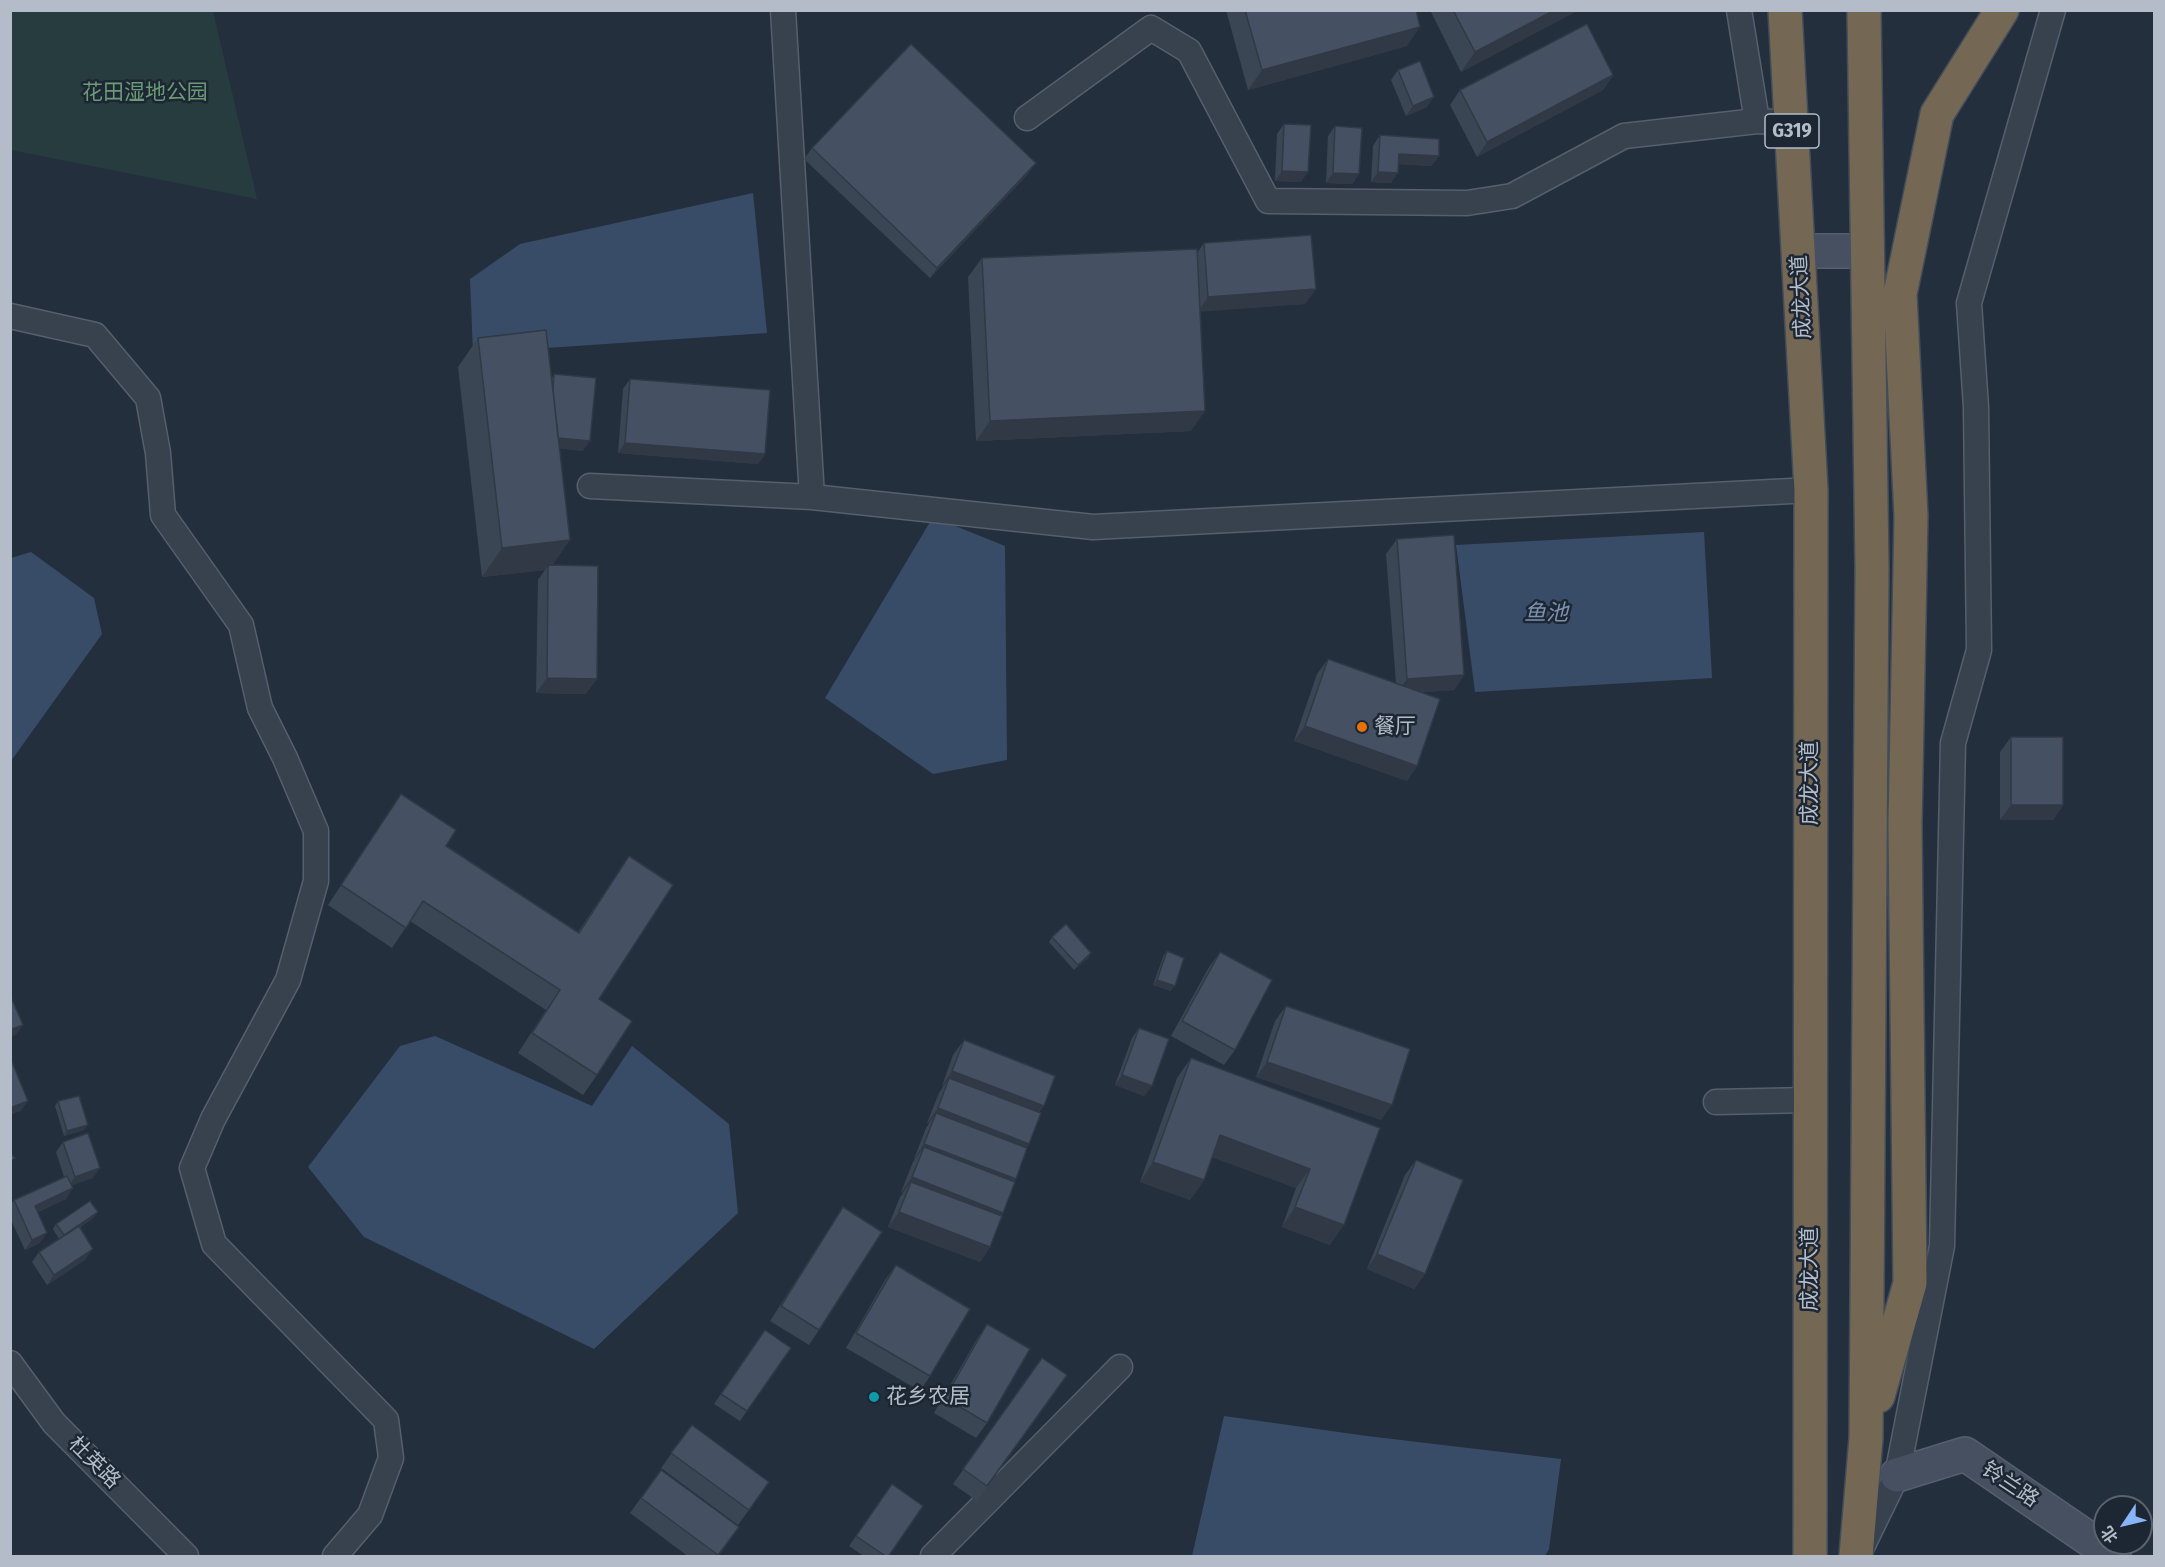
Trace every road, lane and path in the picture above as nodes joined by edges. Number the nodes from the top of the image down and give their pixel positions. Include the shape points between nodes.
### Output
1 (783, 10) edge
2 (1739, 10) edge
3 (1864, 10) edge
4 (2002, 10) edge
5 (2053, 10) edge
6 (1784, 17) edge
7 (1027, 118) dead end
8 (1757, 121) junction
9 (1791, 123) junction
10 (1800, 250) junction
11 (1865, 251) junction
12 (10, 316) edge
13 (590, 486) dead end
14 (1811, 490) junction
15 (812, 497) junction
16 (1809, 1100) junction
17 (1716, 1102) dead end
18 (10, 1363) edge
19 (1120, 1367) dead end
20 (1866, 1438) junction
21 (1897, 1475) junction
22 (186, 1557) edge
23 (335, 1557) edge
24 (933, 1557) edge
25 (1810, 1557) edge
26 (1857, 1557) edge
27 (2114, 1557) edge

1 - 15 street
2 - 8 street
3 - 11 highway
4 - 20 highway via 1937,114 1900,294 1911,516 1905,825 1910,1283
5 - 21 street via 1969,303 1976,407 1979,650 1953,743 1942,1246
6 - 9 highway, 成龙大道 / G319
7 - 8 street via 1151,28 1189,51 1268,201 1467,203 1512,196 1624,135
8 - 9 street
9 - 10 highway, 成龙大道 / G319
10 - 11 street
10 - 14 highway, 成龙大道
11 - 20 highway via 1872,568
12 - 23 street via 95,335 148,398 163,515 241,625 260,708 316,831 316,881 288,980 213,1119 192,1168 214,1244 386,1420 391,1458 370,1515
13 - 15 street
14 - 15 street via 1093,527
14 - 16 highway, 成龙大道
16 - 17 street
16 - 25 highway, 成龙大道
18 - 22 street, 杜英路 via 54,1423
19 - 24 street
20 - 26 highway
21 - 26 street
21 - 27 street, 铃兰路 via 1965,1454

